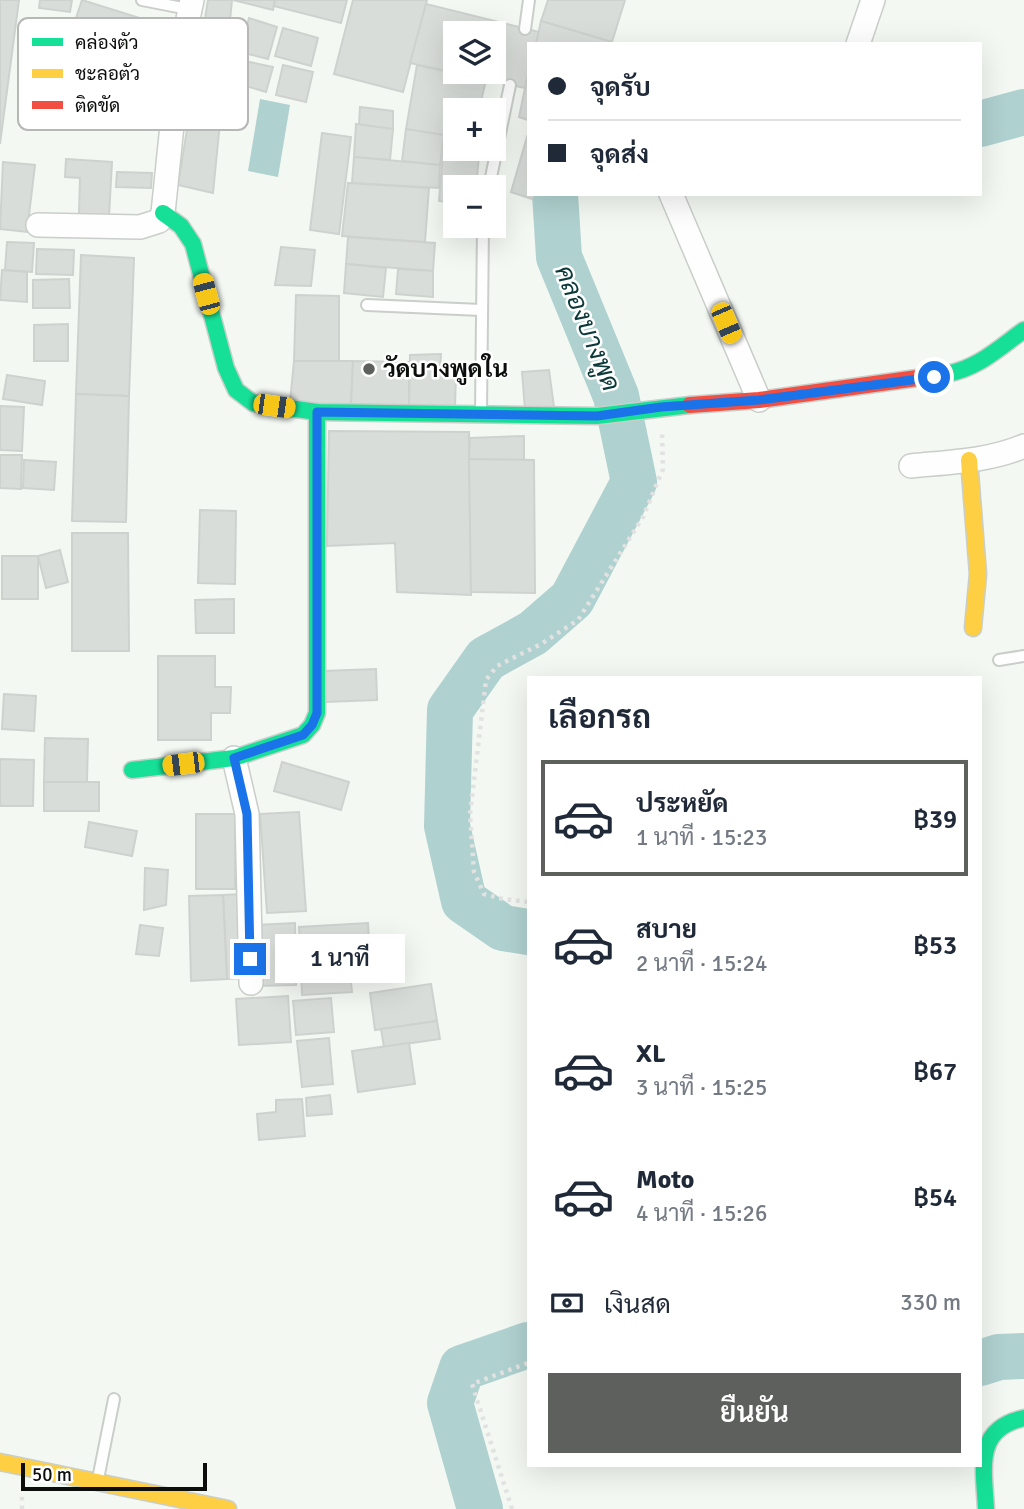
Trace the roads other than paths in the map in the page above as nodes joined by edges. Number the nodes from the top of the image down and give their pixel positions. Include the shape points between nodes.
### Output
1 (142, 0) edge
2 (529, 0) edge
3 (873, 0) edge
4 (190, 4) edge
5 (525, 29) dead end
6 (859, 42) edge
7 (510, 85) dead end
8 (172, 130) edge
9 (491, 175) edge
10 (672, 196) edge
11 (163, 213) junction
12 (38, 225) dead end
13 (483, 238) edge
14 (367, 305) dead end
15 (481, 310) junction
16 (1024, 330) edge
17 (759, 400) junction
18 (317, 412) junction
19 (481, 414) junction
20 (1024, 446) edge
21 (969, 460) junction
22 (911, 466) dead end
23 (973, 628) dead end
24 (1024, 656) edge
25 (999, 660) dead end
26 (234, 758) junction
27 (132, 770) dead end
28 (251, 983) dead end
29 (114, 1399) dead end
30 (1024, 1418) edge
31 (0, 1462) edge
32 (97, 1482) junction
33 (228, 1509) edge
34 (986, 1509) edge

1 - 4 lane
2 - 5 lane
3 - 6 street
7 - 9 lane
8 - 11 street
10 - 17 street
11 - 12 street via 159,221 140,227
11 - 18 street via 185,229 193,244 236,390 253,403
13 - 15 lane
14 - 15 lane
15 - 19 lane
16 - 17 street via 979,363 957,372
17 - 19 street via 597,416
18 - 19 street
18 - 26 street via 317,713 303,735
20 - 21 street
21 - 22 street
21 - 23 street via 978,574
24 - 25 lane
26 - 27 street
26 - 28 street via 247,814
29 - 32 lane
30 - 34 street via 1009,1420 989,1438
31 - 32 street
32 - 33 street

